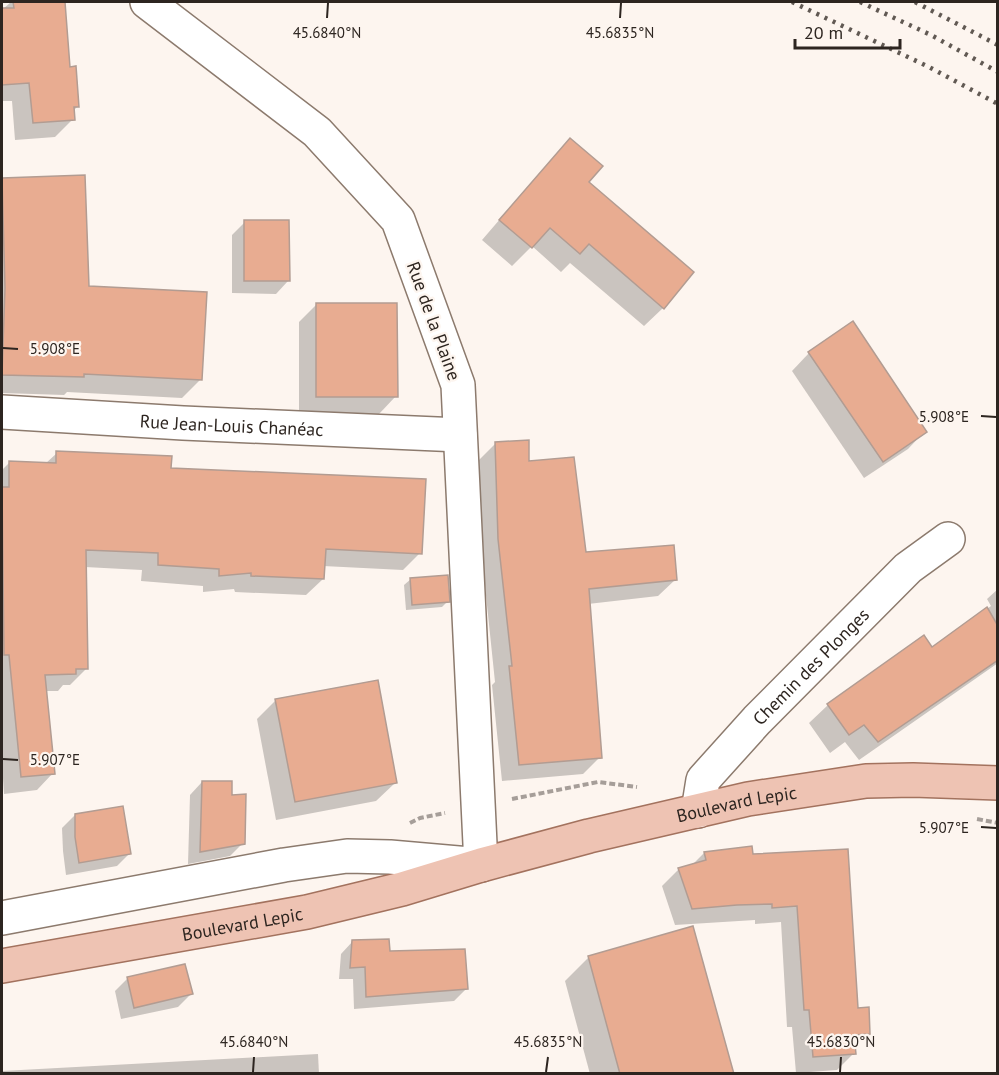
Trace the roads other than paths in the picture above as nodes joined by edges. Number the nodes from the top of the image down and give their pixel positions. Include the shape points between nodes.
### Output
1 (147, 2) edge
2 (2, 412) edge
3 (460, 435) junction
4 (948, 539) dead end
5 (998, 783) edge
6 (698, 811) junction
7 (481, 865) junction
8 (2, 918) edge
9 (2, 966) edge

1 - 3 street, Rue de la Plaine via 317,132 398,220 458,385
2 - 3 street, Rue Jean-Louis Chanéac
3 - 7 street, Rue de la Plaine
4 - 6 street, Chemin des Plonges via 908,568 758,720 703,780
5 - 6 main road, Boulevard Lepic via 866,781 748,799
6 - 7 main road, Boulevard Lepic
7 - 8 street, Boulevard Lepic via 347,856
7 - 9 main road, Boulevard Lepic via 402,890 308,912

